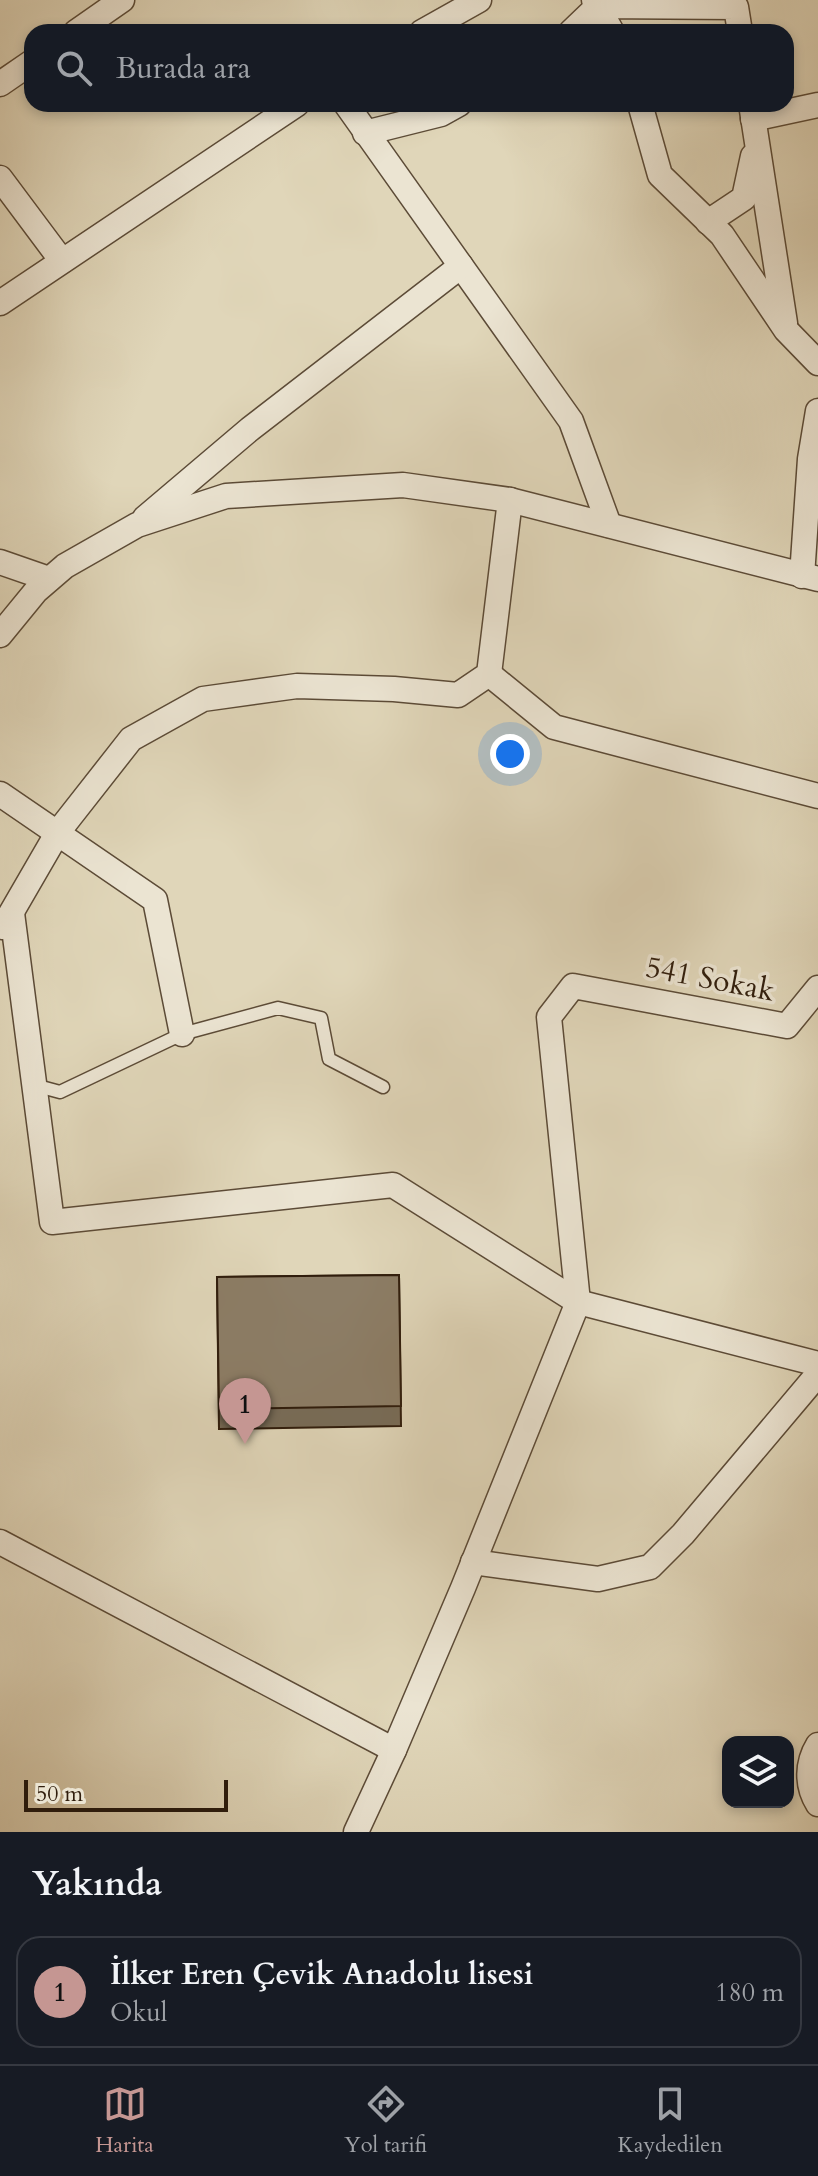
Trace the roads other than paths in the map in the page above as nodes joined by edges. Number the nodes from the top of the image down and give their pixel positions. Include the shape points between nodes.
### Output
1 (122, 0) edge
2 (479, 0) edge
3 (596, 3) edge
4 (88, 24) edge
5 (436, 24) edge
6 (578, 24) edge
7 (608, 24) edge
8 (739, 24) edge
9 (24, 68) edge
10 (0, 84) edge
11 (818, 105) edge
12 (794, 111) edge
13 (285, 112) edge
14 (351, 112) edge
15 (445, 112) edge
16 (642, 112) edge
17 (788, 112) edge
18 (753, 120) edge
19 (365, 133) junction
20 (0, 178) edge
21 (708, 222) junction
22 (62, 261) junction
23 (461, 266) junction
24 (0, 303) edge
25 (786, 330) junction
26 (818, 363) edge
27 (818, 411) edge
28 (510, 500) junction
29 (137, 525) junction
30 (609, 525) junction
31 (0, 562) edge
32 (810, 578) edge
33 (49, 579) junction
34 (0, 635) edge
35 (489, 674) junction
36 (0, 794) edge
37 (818, 796) edge
38 (58, 832) junction
39 (6, 923) edge
40 (818, 988) edge
41 (182, 1034) junction
42 (34, 1085) junction
43 (383, 1087) dead end
44 (578, 1302) junction
45 (818, 1364) edge
46 (818, 1374) edge
47 (0, 1542) edge
48 (473, 1562) junction
49 (818, 1745) edge
50 (394, 1750) junction
51 (818, 1804) edge
52 (356, 1832) edge

1 - 4 street
2 - 5 street
3 - 6 street
3 - 7 street
3 - 8 street via 736,7
9 - 10 street
11 - 12 street
13 - 22 street
14 - 19 street
15 - 19 street
16 - 21 street via 660,175
17 - 18 street
18 - 21 street via 744,198
18 - 25 street
19 - 23 street
20 - 22 street
21 - 25 street
22 - 24 street
23 - 29 street via 250,429
23 - 30 street via 571,421
25 - 26 street
27 - 32 street via 810,459
28 - 29 street via 403,485 226,496
28 - 30 street
28 - 35 street
29 - 33 street
30 - 32 street
31 - 33 street
33 - 34 street
35 - 37 street via 554,727
35 - 38 street via 458,695 297,686 203,699 131,739
36 - 38 street
38 - 39 street
38 - 41 street via 155,900
39 - 42 street
40 - 44 street, 541 Sokak via 787,1026 573,986 549,1017
41 - 42 lane via 60,1092
41 - 43 lane via 278,1008 321,1018 329,1059
42 - 44 street via 52,1222 393,1185
44 - 45 street
44 - 48 street
46 - 48 street via 650,1567 598,1579
47 - 50 street
48 - 50 street
49 - 51 street via 810,1758 810,1791
50 - 52 street

